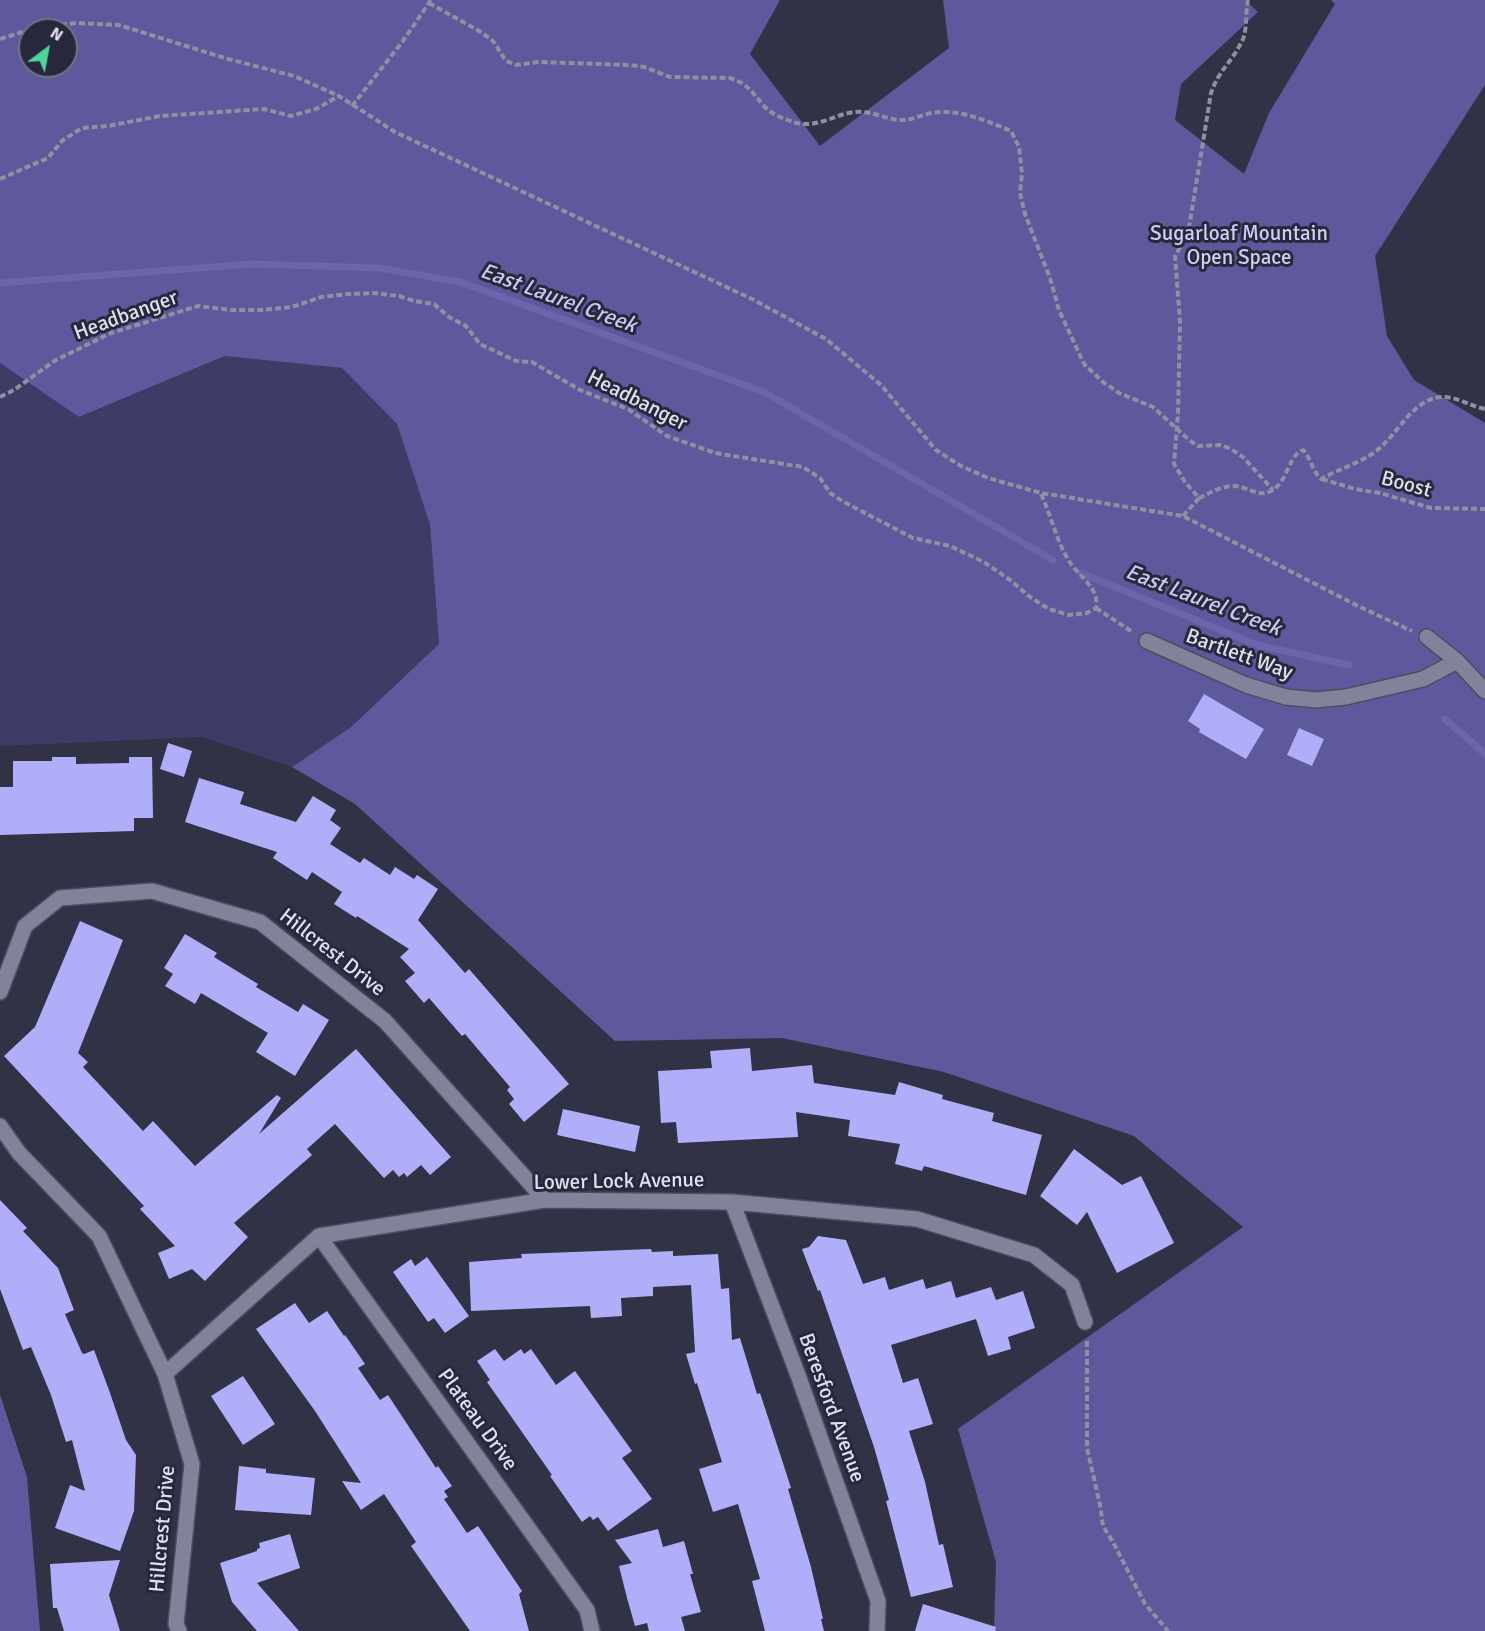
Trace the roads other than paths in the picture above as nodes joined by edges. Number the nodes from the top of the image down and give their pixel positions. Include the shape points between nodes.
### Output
1 (1427, 638) road end
2 (1147, 641) road end
3 (1457, 661) junction
4 (1485, 691) edge
5 (0, 992) edge
6 (0, 1126) edge
7 (544, 1200) junction
8 (732, 1202) junction
9 (319, 1236) junction
10 (1085, 1322) road end
11 (165, 1374) junction
12 (179, 1631) edge
13 (592, 1631) edge
14 (877, 1631) edge

1 - 3 street
2 - 3 street, Bartlett Way via 1246,685 1286,697 1316,700 1346,698 1423,679
3 - 4 street
5 - 7 street, Hillcrest Drive via 25,926 60,898 152,891 260,922 386,1022
6 - 11 street, Hillcrest Drive via 19,1153 99,1236
7 - 8 street, Lower Lock Avenue
7 - 9 street, Lower Lock Avenue
8 - 10 street, Lower Lock Avenue via 917,1219 1034,1255 1072,1285
8 - 14 street, Beresford Avenue via 878,1601
9 - 11 street
9 - 13 street, Plateau Drive via 587,1610
11 - 12 street, Hillcrest Drive via 192,1464 176,1624

